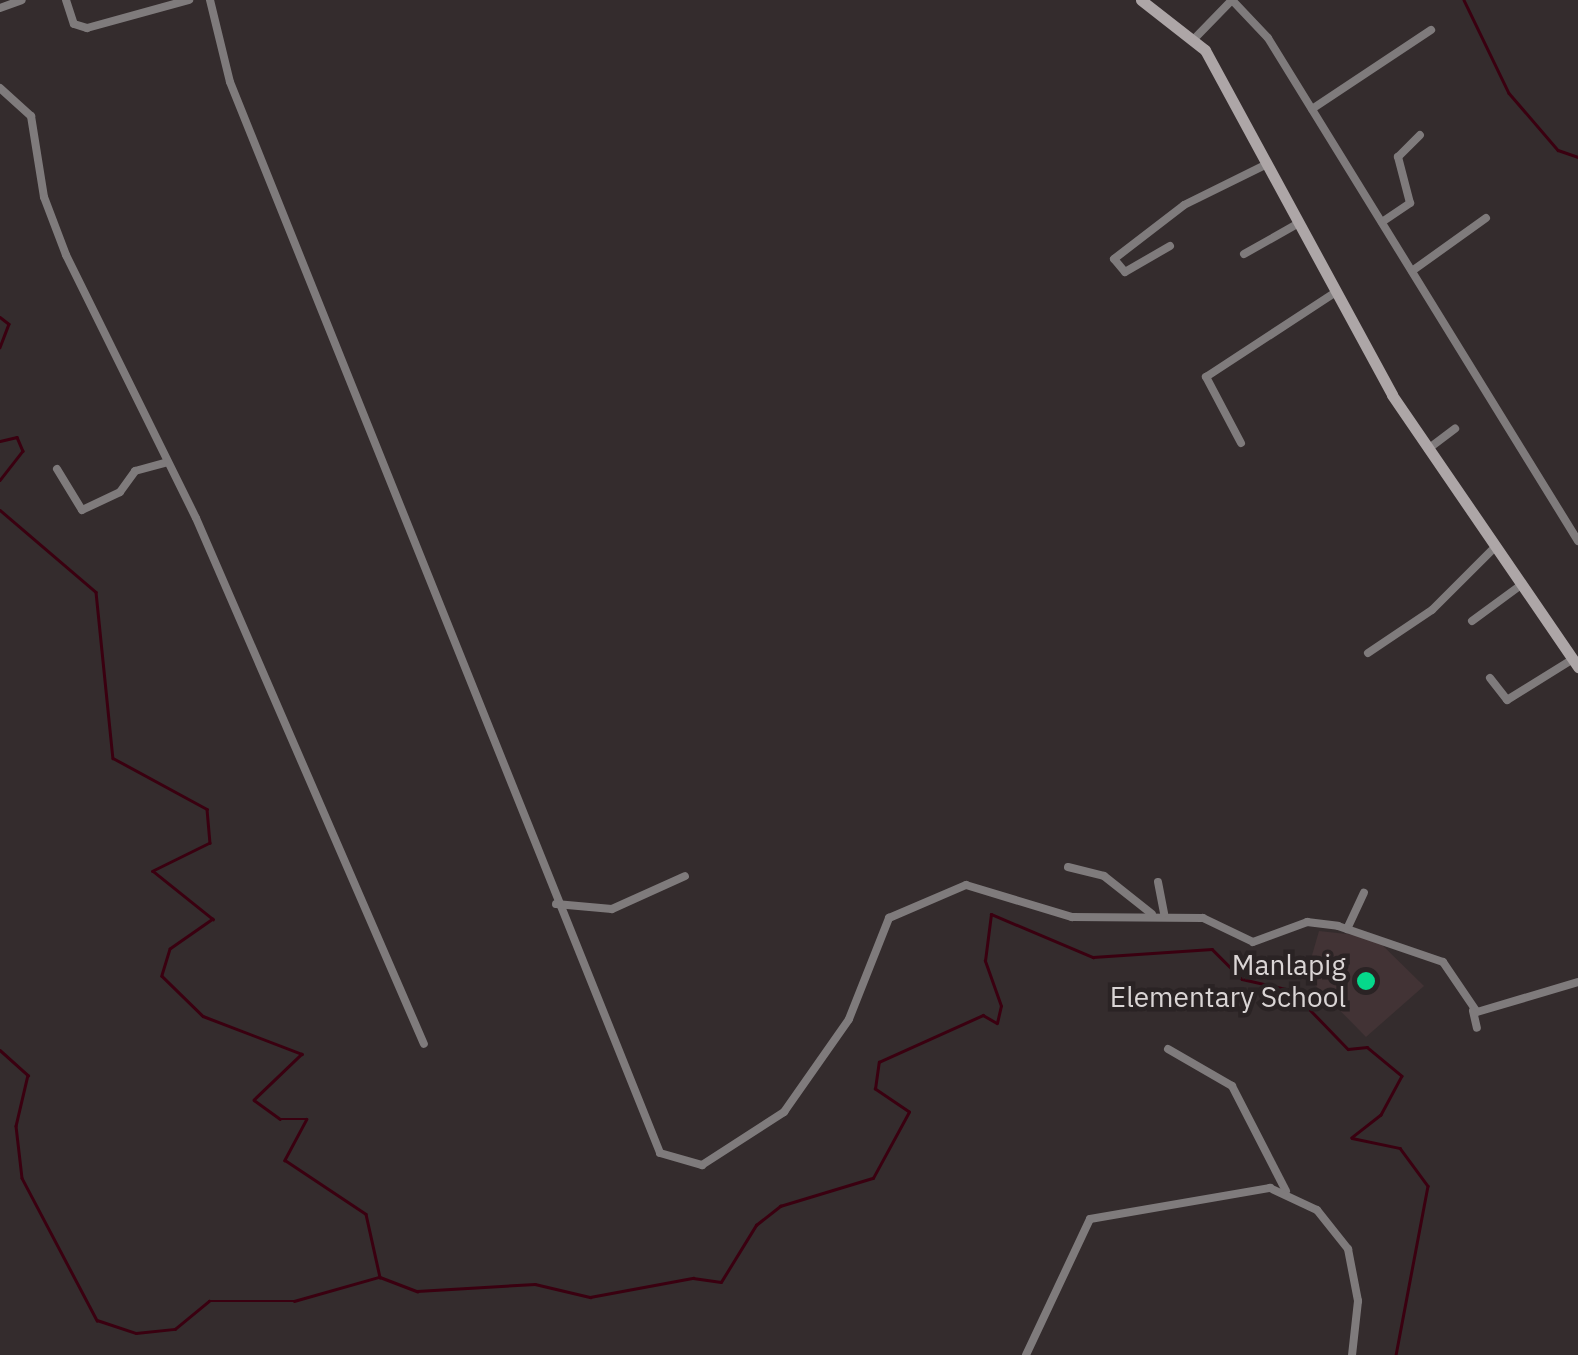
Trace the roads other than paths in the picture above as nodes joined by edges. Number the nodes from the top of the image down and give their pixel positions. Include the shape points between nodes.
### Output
1 (22, 0) edge
2 (66, 0) edge
3 (189, 0) edge
4 (210, 0) edge
5 (1141, 0) edge
6 (0, 8) edge
7 (1432, 30) dead end
8 (1196, 38) junction
9 (0, 88) edge
10 (1312, 110) junction
11 (1420, 135) dead end
12 (1266, 164) junction
13 (1486, 218) dead end
14 (1382, 222) junction
15 (1299, 223) junction
16 (1170, 246) dead end
17 (1244, 254) dead end
18 (1412, 272) junction
19 (1336, 292) junction
20 (1455, 429) dead end
21 (1240, 443) dead end
22 (1428, 449) junction
23 (164, 463) junction
24 (57, 469) dead end
25 (1578, 541) edge
26 (1495, 548) junction
27 (1521, 584) junction
28 (1472, 621) dead end
29 (1368, 653) dead end
30 (1575, 663) edge
31 (1490, 678) dead end
32 (1068, 868) dead end
33 (685, 876) dead end
34 (1158, 882) dead end
35 (1364, 893) dead end
36 (556, 904) junction
37 (1164, 913) junction
38 (1152, 914) junction
39 (1347, 928) junction
40 (1578, 982) edge
41 (1473, 1011) junction
42 (1476, 1028) dead end
43 (424, 1044) dead end
44 (1168, 1049) dead end
45 (1286, 1192) junction
46 (1026, 1355) edge
47 (1352, 1355) edge

1 - 6 street
2 - 3 street via 74,24 87,28
4 - 36 street via 230,82
5 - 8 main road
7 - 10 street
8 - 10 street via 1232,0
8 - 12 main road
9 - 23 street via 31,116 52,220
10 - 14 street
11 - 14 street via 1398,158 1410,204
12 - 15 main road
12 - 16 street via 1184,205 1114,259 1125,272
13 - 18 street
14 - 18 street
15 - 17 street
15 - 19 main road
18 - 25 street
19 - 21 street via 1206,377
19 - 22 main road
20 - 22 street
22 - 26 main road
23 - 24 street via 135,471 120,492 82,510
23 - 43 street via 265,670 320,818
26 - 27 main road
26 - 29 street via 1432,610
27 - 28 street
27 - 30 main road
30 - 31 street via 1508,700
32 - 38 street via 1104,876
33 - 36 street via 612,908
34 - 37 street
35 - 39 street
36 - 38 street via 651,1142 702,1164 791,1104 849,1019 900,906 971,884 1054,914
37 - 38 street
37 - 39 street via 1258,942 1307,922
39 - 41 street via 1443,962
40 - 41 street
41 - 42 street
44 - 45 street via 1232,1086
45 - 46 street via 1090,1219
45 - 47 street via 1317,1210 1348,1249 1358,1301

